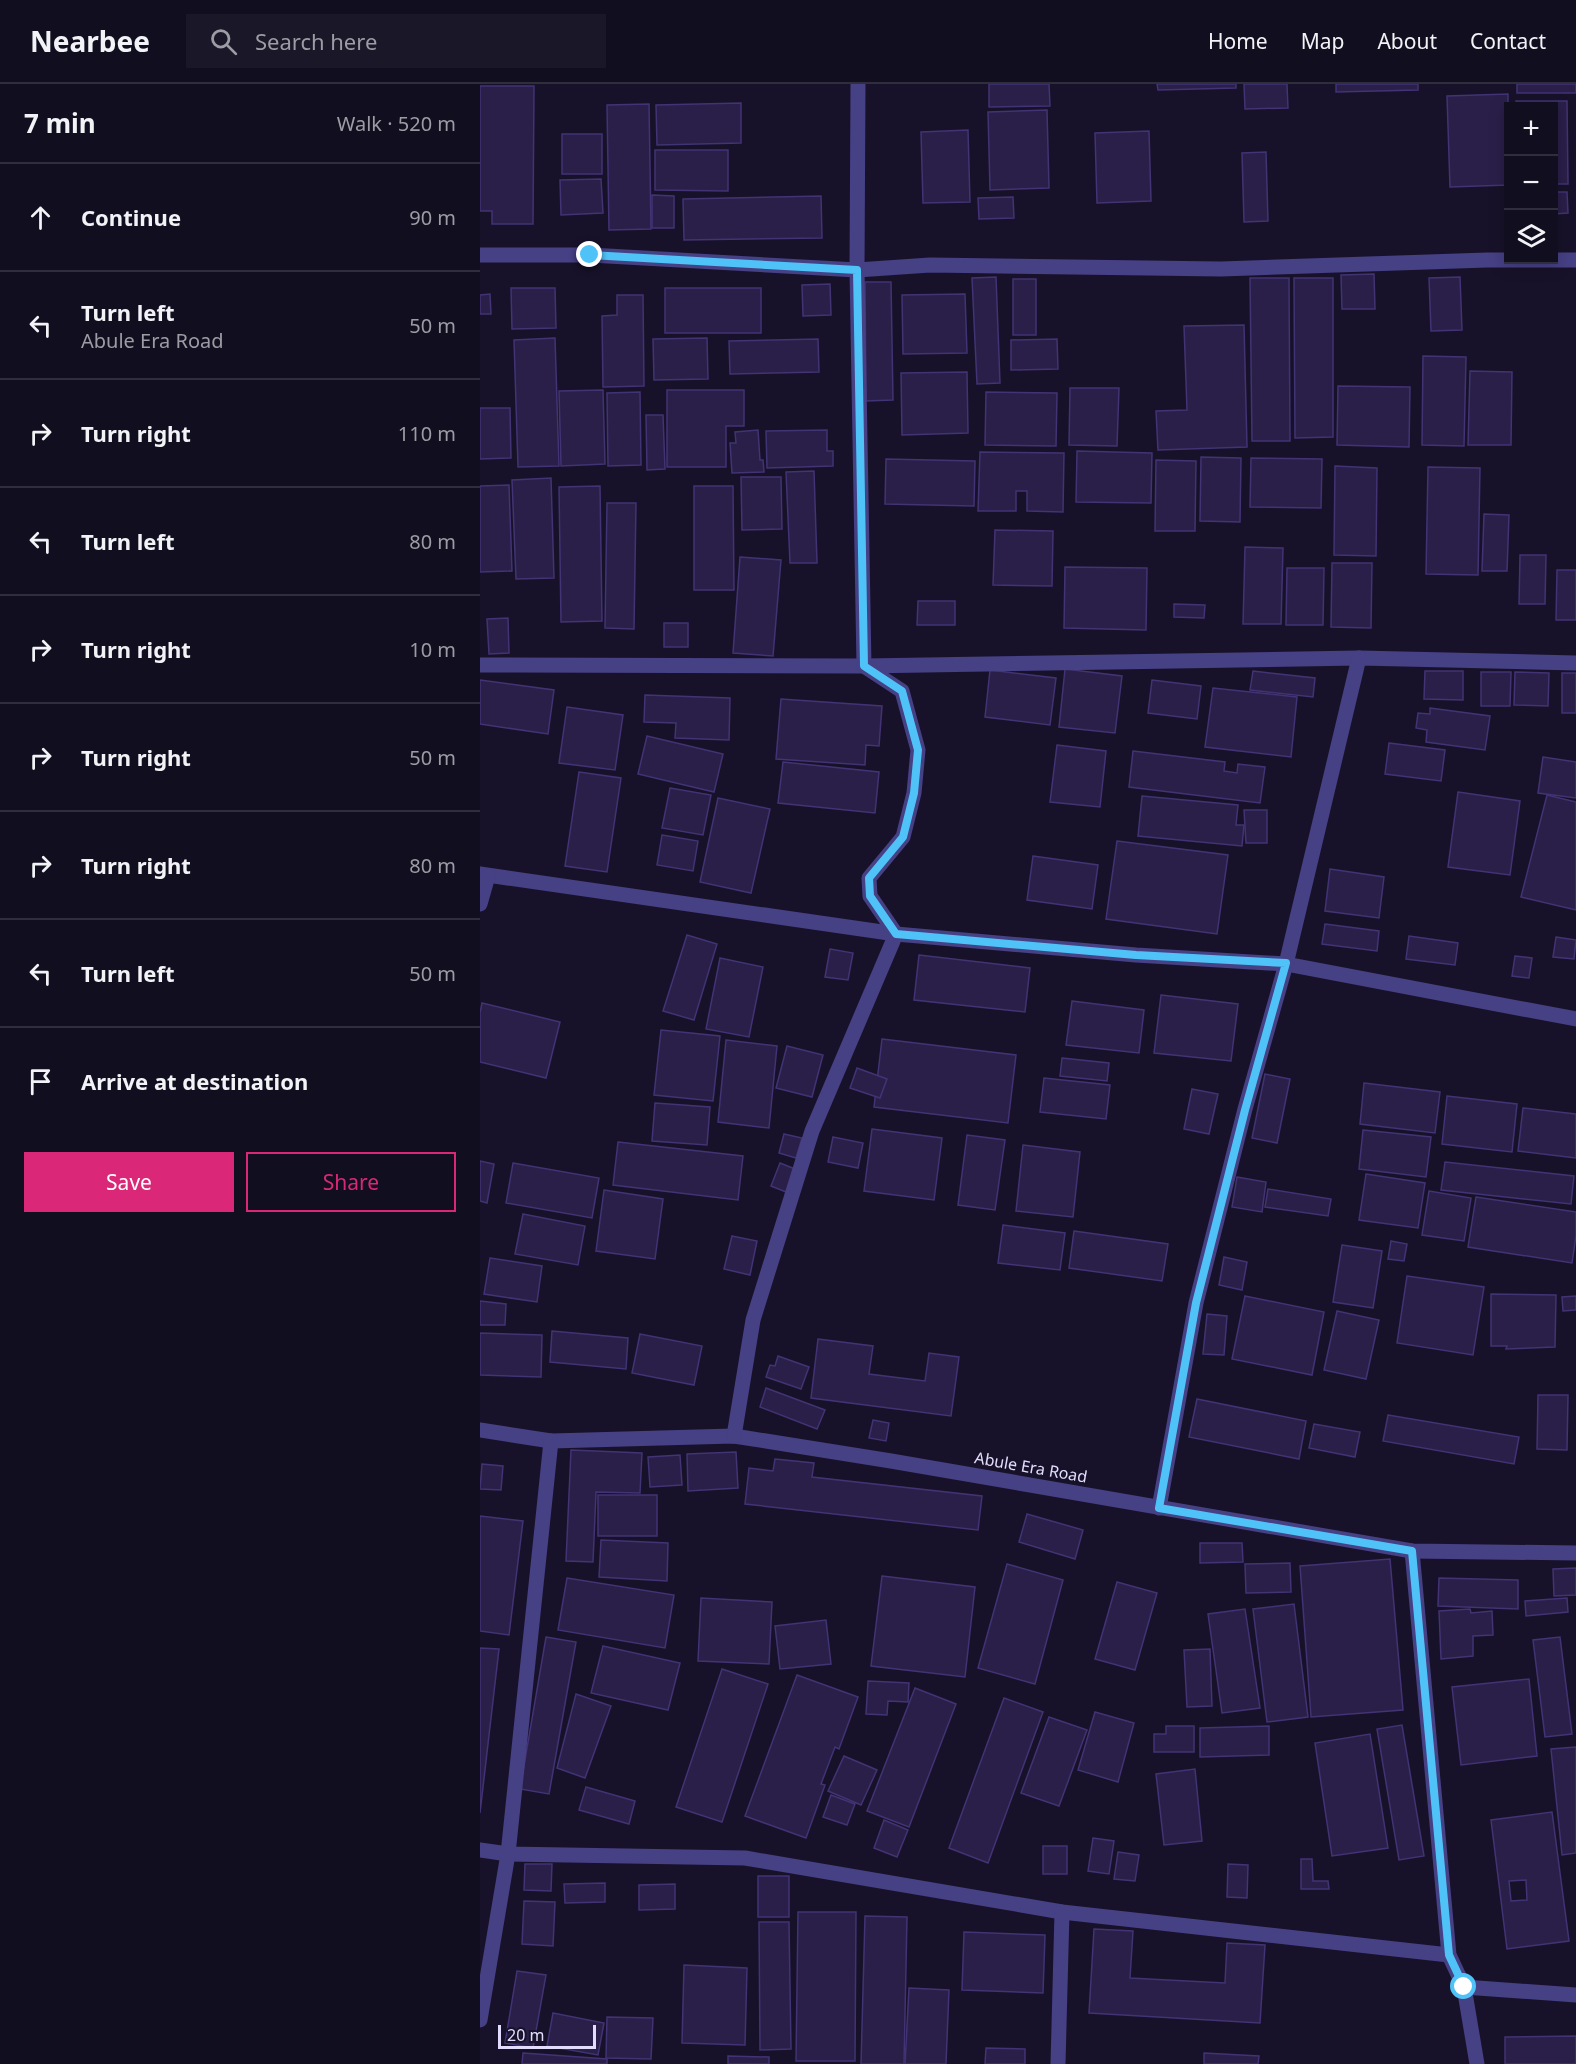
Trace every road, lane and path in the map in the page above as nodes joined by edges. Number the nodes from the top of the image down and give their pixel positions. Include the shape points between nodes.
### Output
1 (858, 84) edge
2 (480, 255) edge
3 (1576, 260) edge
4 (857, 270) junction
5 (1359, 658) junction
6 (1576, 663) edge
7 (480, 665) edge
8 (864, 666) junction
9 (484, 875) edge
10 (480, 903) edge
11 (896, 934) junction
12 (1286, 963) junction
13 (1576, 1018) edge
14 (480, 1430) edge
15 (734, 1436) junction
16 (551, 1441) junction
17 (1159, 1508) junction
18 (1412, 1551) junction
19 (1576, 1553) edge
20 (480, 1850) edge
21 (508, 1854) junction
22 (1062, 1912) junction
23 (1449, 1955) junction
24 (1464, 1987) junction
25 (1576, 1995) edge
26 (480, 2020) edge
27 (1058, 2064) edge
28 (1477, 2064) edge

1 - 4 street
2 - 4 street via 590,255
3 - 4 street via 1221,269 930,265
4 - 8 street
5 - 6 street
5 - 8 street
5 - 12 street
7 - 8 street
8 - 11 street via 902,691 918,750 914,793 903,837 869,878 870,896
9 - 10 street
9 - 11 street
11 - 12 street via 1136,955
11 - 15 street via 809,1142 753,1320
12 - 13 street
12 - 17 street via 1196,1303
14 - 16 street, Abule Era Road
15 - 16 street, Abule Era Road
15 - 17 street, Abule Era Road
16 - 21 street
17 - 18 street, Abule Era Road
18 - 19 street, Abule Era Road
18 - 23 street
20 - 21 street
21 - 22 street via 745,1858
21 - 26 street
22 - 23 street
22 - 27 street
23 - 24 street
24 - 25 street
24 - 28 street

